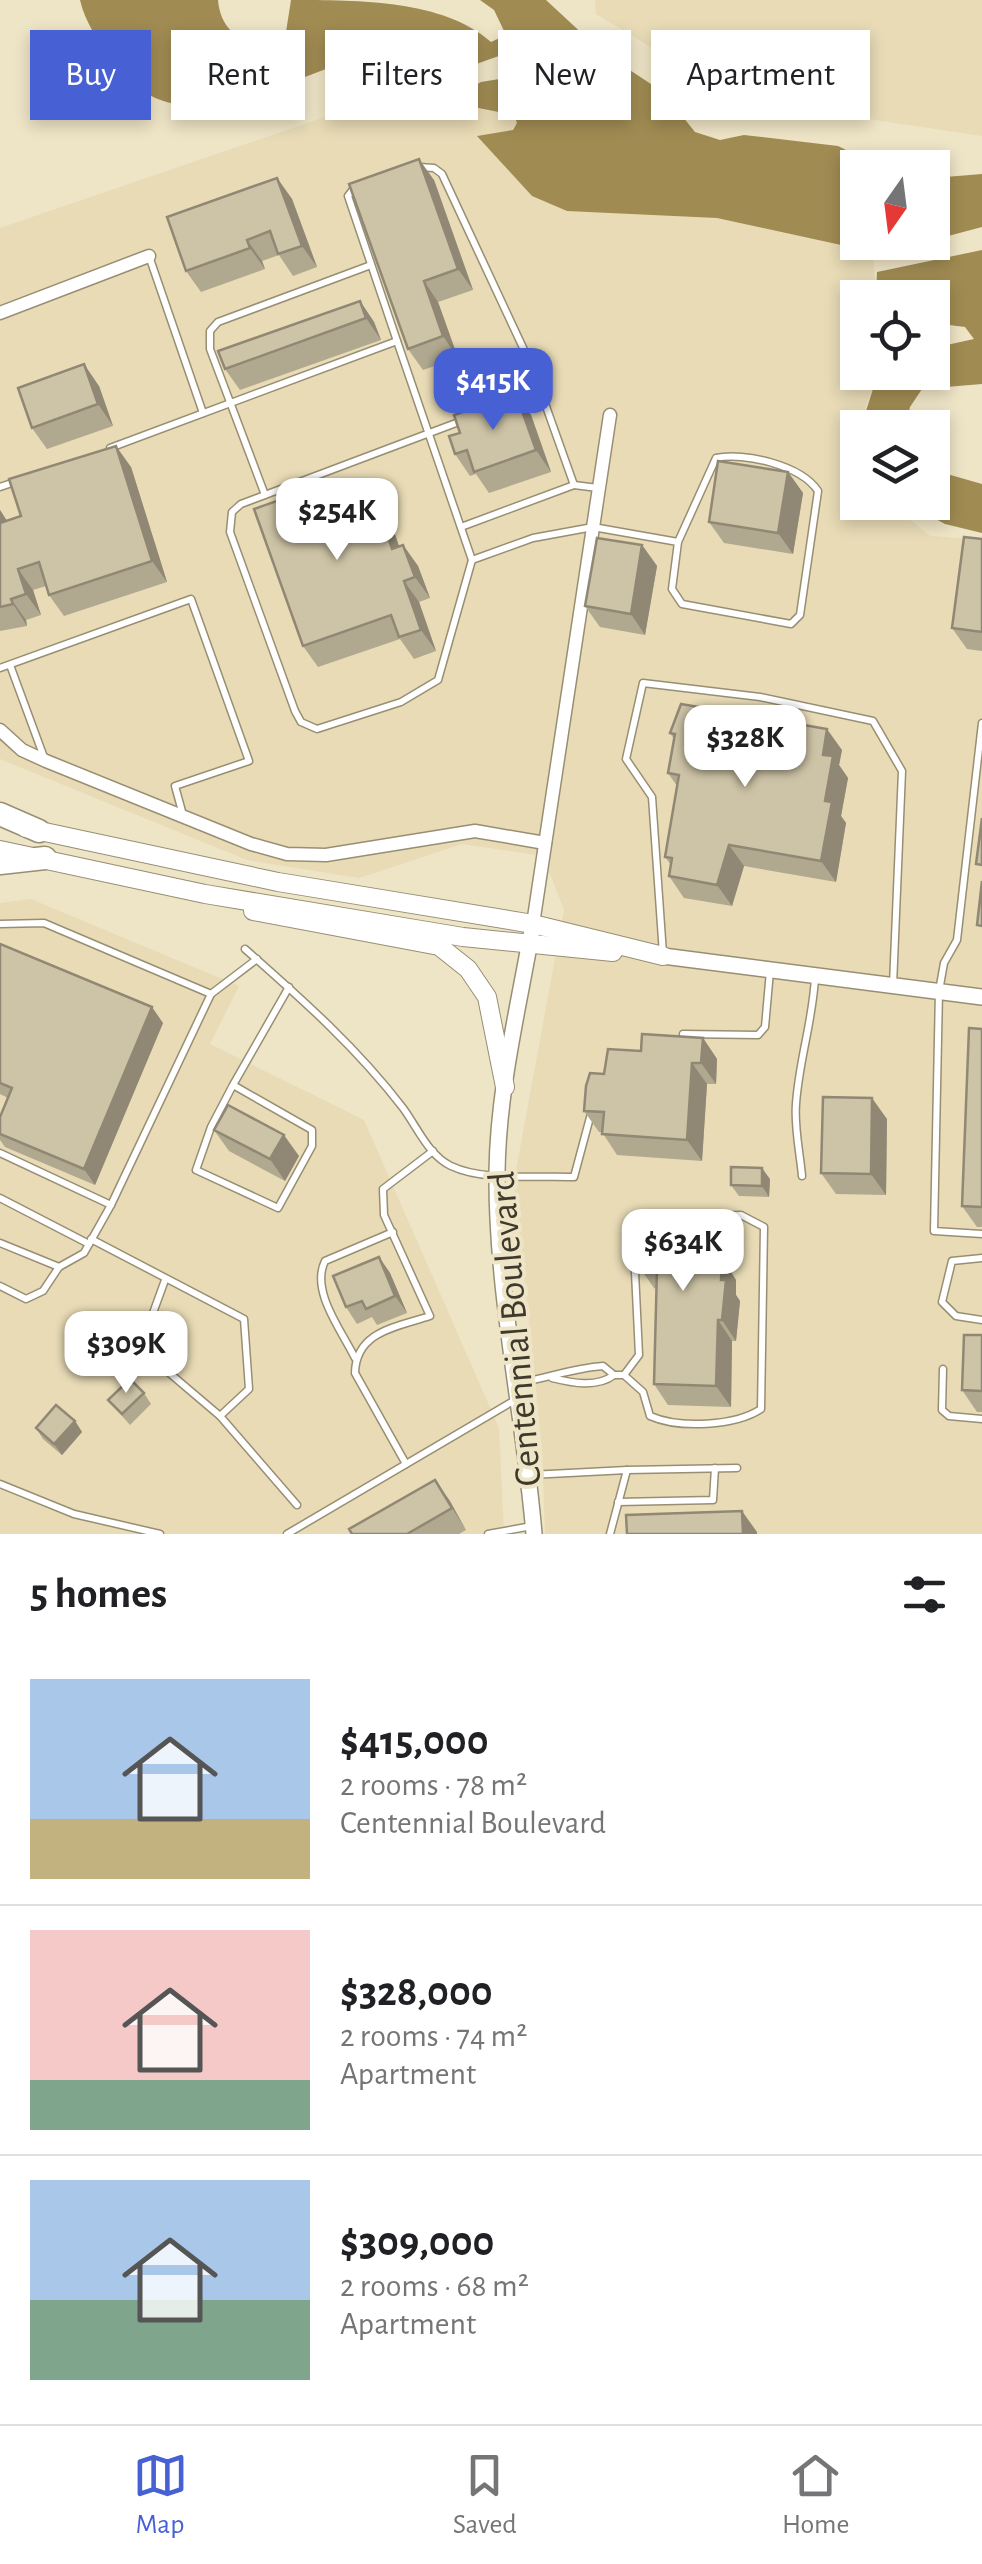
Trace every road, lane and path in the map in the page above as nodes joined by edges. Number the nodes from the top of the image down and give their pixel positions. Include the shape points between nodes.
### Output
1 (407, 171) edge
2 (370, 183) edge
3 (149, 256) joint
4 (371, 265) junction
5 (0, 313) edge
6 (397, 341) junction
7 (541, 393) junction
8 (231, 404) junction
9 (504, 406) edge
10 (204, 414) junction
11 (610, 415) dead end
12 (467, 420) edge
13 (430, 433) junction
14 (94, 454) edge
15 (23, 479) edge
16 (574, 485) junction
17 (0, 487) edge
18 (599, 488) junction
19 (265, 495) junction
20 (593, 527) junction
21 (461, 528) junction
22 (678, 542) junction
23 (472, 560) junction
24 (10, 665) junction
25 (0, 668) edge
26 (982, 723) edge
27 (0, 730) edge
28 (46, 761) junction
29 (0, 814) edge
30 (183, 816) junction
31 (0, 824) edge
32 (40, 830) junction
33 (544, 843) junction
34 (0, 850) edge
35 (45, 858) junction
36 (0, 863) edge
37 (205, 894) junction
38 (0, 924) edge
39 (533, 924) junction
40 (529, 946) junction
41 (245, 950) dead end
42 (663, 956) junction
43 (256, 959) junction
44 (770, 969) junction
45 (816, 975) junction
46 (893, 985) junction
47 (289, 987) junction
48 (939, 991) junction
49 (211, 994) junction
50 (982, 997) edge
51 (683, 1034) edge
52 (233, 1086) junction
53 (505, 1087) junction
54 (593, 1105) edge
55 (433, 1151) junction
56 (0, 1153) edge
57 (497, 1174) junction
58 (802, 1176) dead end
59 (0, 1198) edge
60 (111, 1205) junction
61 (705, 1216) edge
62 (394, 1232) junction
63 (982, 1234) edge
64 (633, 1241) edge
65 (90, 1242) junction
66 (0, 1243) edge
67 (982, 1258) edge
68 (60, 1267) junction
69 (166, 1280) junction
70 (0, 1286) edge
71 (982, 1320) edge
72 (356, 1358) junction
73 (944, 1370) dead end
74 (614, 1375) junction
75 (624, 1375) junction
76 (552, 1378) junction
77 (519, 1390) junction
78 (220, 1416) junction
79 (982, 1419) edge
80 (406, 1464) junction
81 (715, 1468) junction
82 (737, 1468) dead end
83 (627, 1470) junction
84 (528, 1475) junction
85 (0, 1484) edge
86 (618, 1502) junction
87 (297, 1505) dead end
88 (533, 1530) edge
89 (160, 1534) edge
90 (287, 1534) edge
91 (488, 1534) edge
92 (610, 1534) edge

1 - 7 lane via 425,165 442,174
2 - 4 lane via 348,196
3 - 5 street
3 - 10 lane
4 - 6 lane
4 - 8 lane via 218,322 210,330 210,349
6 - 8 lane
6 - 13 lane
7 - 9 lane
7 - 16 lane
8 - 10 lane
8 - 19 lane
10 - 14 lane
11 - 18 street, Centennial Boulevard
12 - 13 lane
13 - 19 lane
13 - 21 lane
15 - 17 lane
16 - 18 lane
16 - 21 lane
18 - 20 street, Centennial Boulevard
19 - 23 lane via 232,512 230,532 294,711 308,727 326,728 401,702 438,680
20 - 22 lane
20 - 23 lane
20 - 33 street, Centennial Boulevard
21 - 23 lane
22 - 22 lane via 672,589 682,604 791,624 800,615 818,491 786,468 716,458
24 - 25 lane
24 - 28 lane
24 - 30 lane via 191,599 250,761 175,786
26 - 48 lane via 957,940
27 - 28 street
28 - 30 street
29 - 32 highway
30 - 33 street via 268,850 307,856 474,831
31 - 32 main road
32 - 39 main road via 278,882
33 - 39 street, Centennial Boulevard
34 - 35 main road
35 - 36 highway
35 - 37 main road
37 - 40 main road
37 - 53 main road via 274,918 439,946 468,970 486,998
38 - 49 lane via 44,923
39 - 40 street, Centennial Boulevard
39 - 42 main road
40 - 42 main road
40 - 53 street, Centennial Boulevard
41 - 43 lane
42 - 44 street
42 - 46 lane via 652,796 626,759 644,683 873,720 902,771
43 - 47 lane
43 - 49 lane
44 - 45 street
44 - 51 lane via 765,1027 758,1035
45 - 46 street
45 - 58 lane via 795,1109
46 - 48 street
47 - 52 lane
47 - 55 lane via 347,1042
48 - 50 street
48 - 63 lane via 934,1231
49 - 60 lane
52 - 52 lane via 312,1130 312,1146 278,1208 196,1170
53 - 57 street, Centennial Boulevard
54 - 57 lane via 574,1177
55 - 57 lane via 449,1166
55 - 62 lane via 383,1188 384,1215
56 - 60 lane
57 - 77 street, Centennial Boulevard
59 - 65 lane
60 - 65 lane
61 - 75 lane via 741,1215 764,1227 761,1408 743,1420 664,1422 650,1416 643,1392
62 - 72 lane via 430,1316 377,1333
62 - 72 lane via 325,1260 321,1268 322,1291
64 - 75 lane via 639,1354
65 - 68 lane
65 - 69 lane
66 - 68 lane
67 - 71 lane via 952,1262 942,1302 956,1316
68 - 70 lane via 44,1291 26,1299
69 - 78 lane via 145,1335 147,1354
69 - 78 lane via 244,1319 249,1389
72 - 80 lane via 355,1373
73 - 79 lane via 942,1410
74 - 75 lane
74 - 76 lane via 606,1382
74 - 76 lane via 603,1366 571,1368
76 - 77 lane
77 - 80 lane
77 - 84 street, Centennial Boulevard
78 - 87 lane
80 - 90 lane
81 - 82 lane
81 - 83 lane
81 - 86 lane via 713,1500
83 - 84 lane
83 - 86 lane
84 - 88 street, Centennial Boulevard
85 - 89 lane via 74,1514
86 - 92 lane
88 - 91 lane

